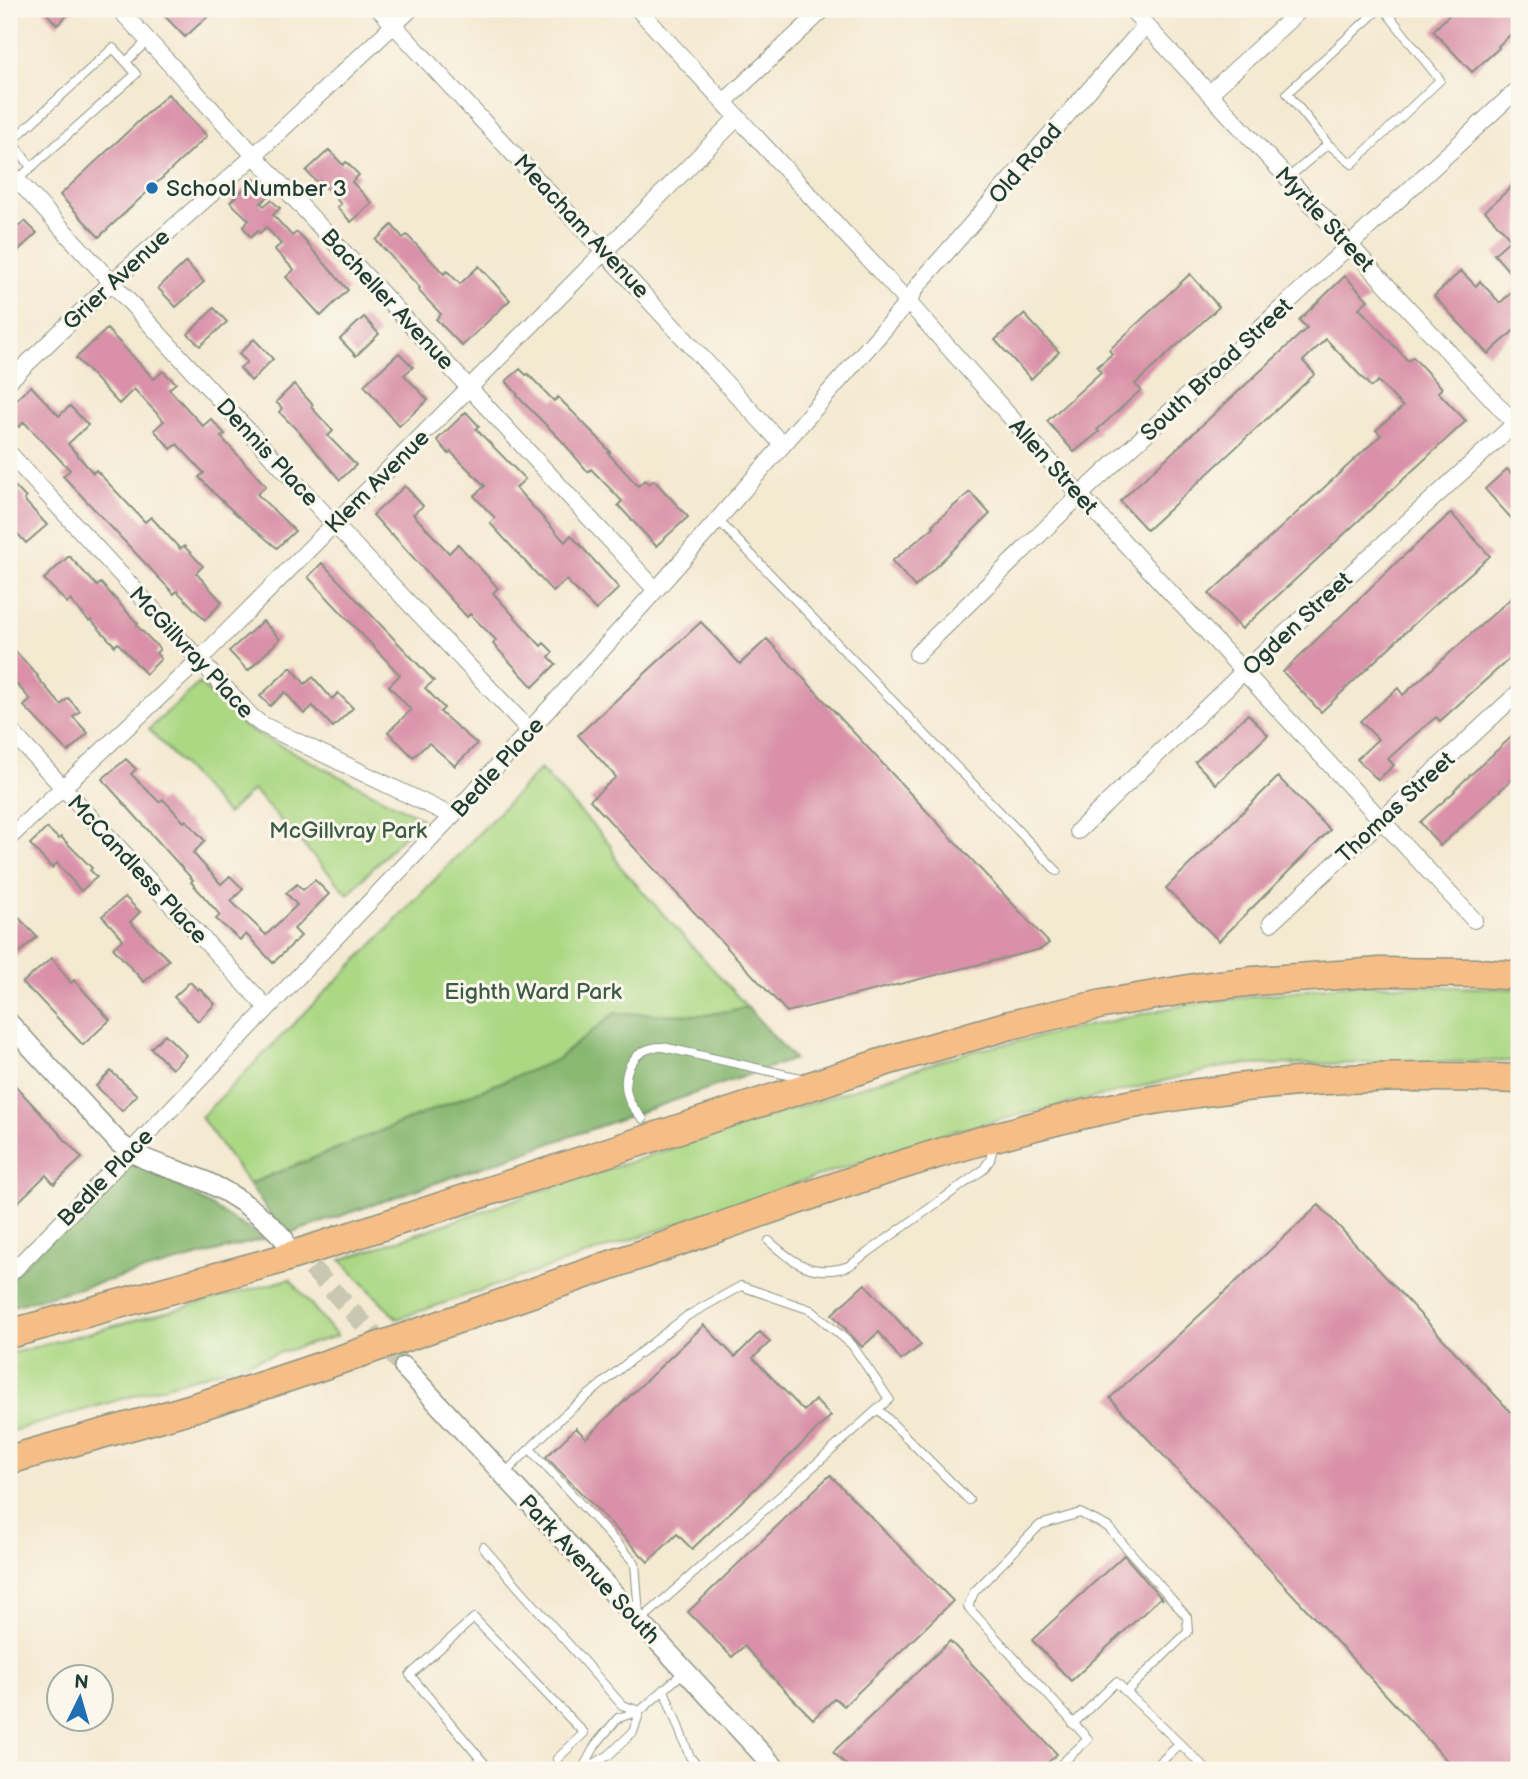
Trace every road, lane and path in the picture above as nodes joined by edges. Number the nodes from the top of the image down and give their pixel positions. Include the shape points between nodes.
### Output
1 (119, 9) edge
2 (379, 9) edge
3 (411, 9) edge
4 (638, 9) edge
5 (824, 9) edge
6 (1131, 9) edge
7 (1301, 9) edge
8 (1381, 9) edge
9 (394, 25) junction
10 (1146, 25) junction
11 (148, 40) junction
12 (126, 62) junction
13 (1519, 88) edge
14 (1210, 93) junction
15 (724, 102) junction
16 (738, 117) junction
17 (1328, 144) junction
18 (255, 154) junction
19 (32, 166) junction
20 (13, 175) edge
21 (1287, 178) junction
22 (1350, 246) junction
23 (606, 251) junction
24 (112, 282) junction
25 (908, 302) junction
26 (9, 381) edge
27 (470, 388) junction
28 (1518, 424) edge
29 (783, 445) junction
30 (9, 453) edge
31 (1080, 495) junction
32 (718, 520) junction
33 (334, 524) junction
34 (656, 590) junction
35 (917, 654) dead end
36 (199, 660) junction
37 (1244, 672) junction
38 (1519, 692) edge
39 (9, 729) edge
40 (530, 731) junction
41 (63, 788) junction
42 (452, 816) junction
43 (1381, 820) junction
44 (1079, 831) dead end
45 (9, 838) edge
46 (1057, 871) dead end
47 (1474, 920) dead end
48 (1271, 923) dead end
49 (1519, 960) edge
50 (1380, 972) junction
51 (1519, 976) edge
52 (267, 1008) junction
53 (9, 1023) edge
54 (1447, 1077) junction
55 (1519, 1079) edge
56 (821, 1083) junction
57 (1519, 1094) edge
58 (643, 1119) dead end
59 (996, 1137) junction
60 (131, 1152) junction
61 (284, 1238) tunnel mouth
62 (769, 1241) dead end
63 (9, 1275) edge
64 (9, 1334) edge
65 (404, 1367) tunnel mouth
66 (878, 1409) junction
67 (530, 1449) junction
68 (9, 1460) edge
69 (504, 1475) junction
70 (969, 1500) dead end
71 (483, 1547) dead end
72 (639, 1622) junction
73 (685, 1671) junction
74 (664, 1690) junction
75 (1126, 1692) junction
76 (640, 1711) junction
77 (1073, 1724) junction
78 (1180, 1744) junction
79 (557, 1759) dead end
80 (491, 1770) edge
81 (583, 1770) edge
82 (701, 1770) edge
83 (776, 1770) edge
84 (1055, 1770) edge
85 (1152, 1770) edge
86 (1207, 1770) edge

1 - 11 street, Bacheller Avenue
2 - 9 street, Meacham Avenue
3 - 9 street, Grier Avenue
4 - 15 street, Allen Street
5 - 15 street
6 - 10 street, Myrtle Street
7 - 14 street
8 - 17 lane via 1287,93
8 - 17 lane via 1440,80 1352,164
9 - 18 street, Grier Avenue
9 - 23 street, Meacham Avenue
10 - 14 street, Myrtle Street
10 - 25 street, Old Road
11 - 12 lane
11 - 18 street, Bacheller Avenue
12 - 19 lane via 136,74
12 - 19 lane via 113,48 12,141
13 - 22 street, South Broad Street
14 - 21 street, Myrtle Street
15 - 16 street, Allen Street
16 - 23 street, Klem Avenue
16 - 25 street, Allen Street
17 - 21 lane
18 - 24 street, Grier Avenue
18 - 27 street, Bacheller Avenue
19 - 20 lane
20 - 24 street, Dennis Place
21 - 22 street, Myrtle Street
22 - 28 street, Myrtle Street
22 - 31 street, South Broad Street
23 - 27 street, Klem Avenue
23 - 29 street, Meacham Avenue
24 - 26 street, Grier Avenue
24 - 33 street, Dennis Place
25 - 29 street, Bedle Place
25 - 31 street, Allen Street
27 - 33 street, Klem Avenue
27 - 34 street, Bacheller Avenue
28 - 37 street, Ogden Street
29 - 32 street, Bedle Place
30 - 36 street, McGillvray Place
31 - 35 street, South Broad Street
31 - 37 street, Allen Street
32 - 34 street, Bedle Place
32 - 46 lane
33 - 36 street, Klem Avenue
33 - 40 street, Dennis Place
34 - 40 street, Bedle Place
36 - 41 street, Klem Avenue
36 - 42 street, McGillvray Place via 261,724
37 - 43 street, Allen Street
37 - 44 street, Ogden Street
38 - 43 street, Thomas Street
39 - 41 street, McCandless Place
40 - 42 street, Bedle Place
41 - 45 street, Klem Avenue
41 - 52 street, McCandless Place
42 - 52 street, Bedle Place
43 - 47 street, Allen Street
43 - 48 street, Thomas Street
49 - 50 highway
50 - 51 highway
50 - 56 highway via 1226,984 1103,1004 951,1041
52 - 60 street, Bedle Place
53 - 60 street
54 - 55 highway
54 - 57 highway
54 - 59 highway via 1356,1078 1233,1088 1112,1108
56 - 58 lane via 656,1047 636,1055 627,1077 630,1101
56 - 64 highway via 275,1261
59 - 62 lane via 983,1170 849,1266 831,1271 805,1267
59 - 68 highway via 872,1175 220,1399
60 - 61 street via 242,1201
60 - 63 street, Bedle Place
65 - 69 street, Park Avenue South
66 - 67 lane via 889,1399 852,1345 811,1310 741,1286 687,1316 563,1416
66 - 70 lane
66 - 72 lane
67 - 69 lane
67 - 72 lane via 635,1563
69 - 72 street, Park Avenue South
71 - 76 lane via 622,1705
72 - 73 street, Park Avenue South
73 - 74 lane
73 - 83 street, Park Avenue South
74 - 76 lane
74 - 82 lane via 690,1757
75 - 77 lane via 1116,1682
75 - 77 lane via 1188,1632 1187,1617 1108,1527 1080,1513 1040,1525 974,1592 968,1608
75 - 78 lane
76 - 81 lane via 633,1732 609,1755
76 - 81 lane via 618,1718 596,1744
77 - 84 lane via 1088,1739
78 - 85 lane
78 - 86 lane
79 - 80 lane via 584,1733 474,1618 410,1675

